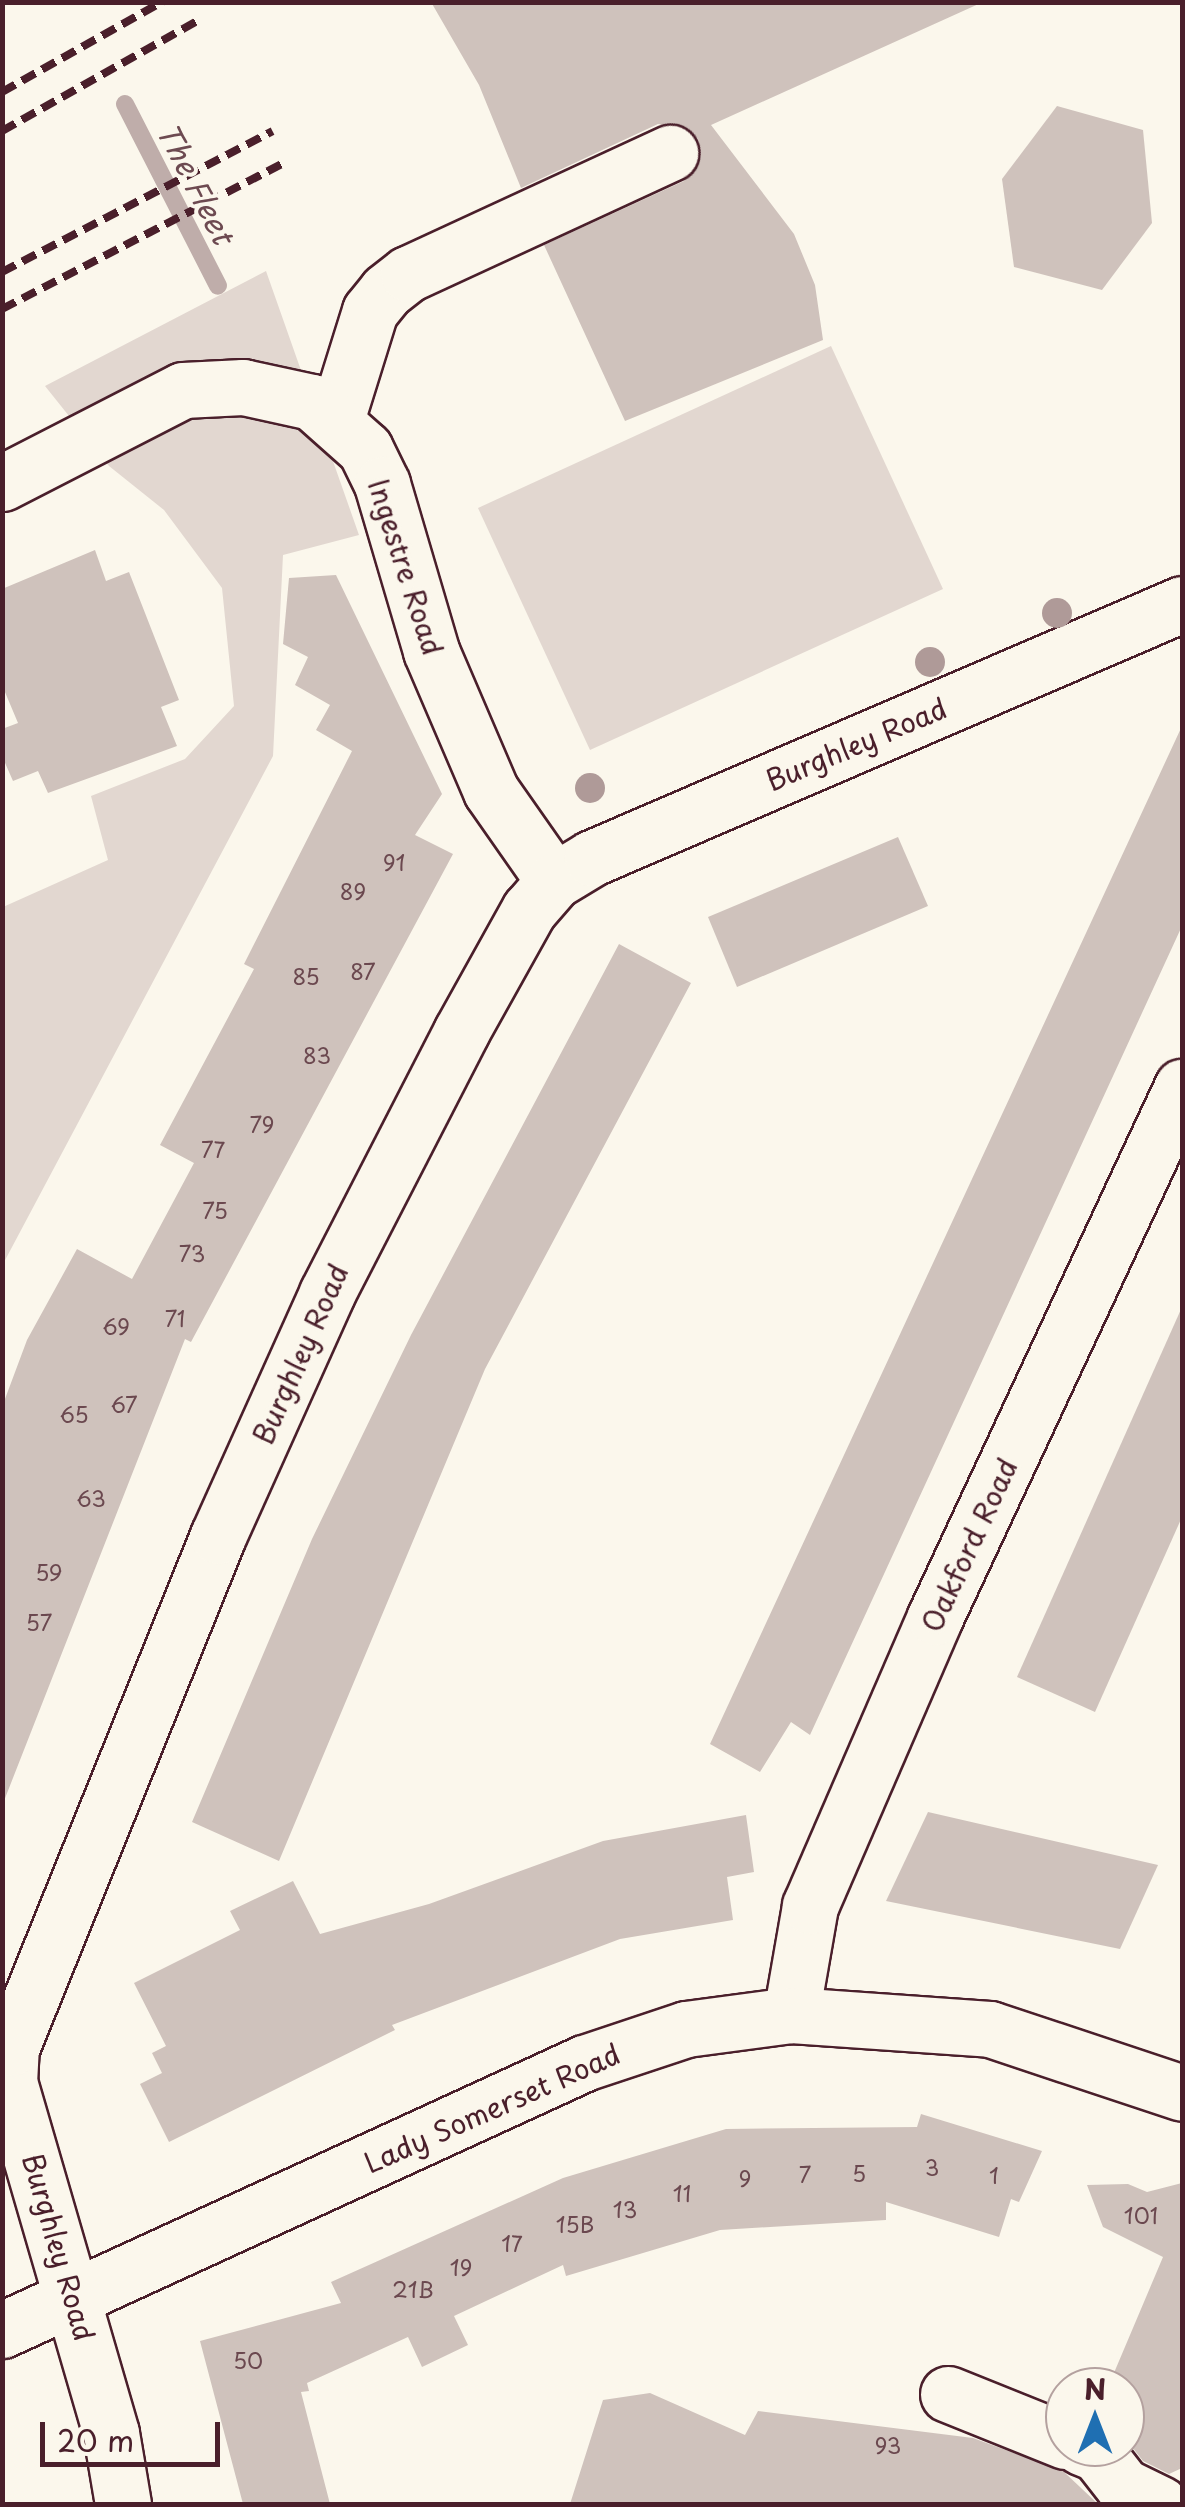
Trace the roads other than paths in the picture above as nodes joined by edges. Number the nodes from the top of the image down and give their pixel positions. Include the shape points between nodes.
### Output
1 (670, 153) dead end
2 (336, 420) junction
3 (2, 483) edge
4 (1182, 604) edge
5 (554, 881) junction
6 (1182, 1087) edge
7 (791, 2015) junction
8 (1182, 2094) edge
9 (73, 2297) junction
10 (2, 2330) edge
11 (948, 2394) dead end
12 (1045, 2432) edge
13 (1108, 2467) edge
14 (123, 2504) edge
15 (1160, 2504) edge

1 - 2 street via 408,274 386,291 370,311
2 - 3 street, Ingestre Road via 312,402 243,387 184,390
2 - 5 street, Ingestre Road via 365,449 382,484 431,651 491,791
4 - 5 street, Burghley Road via 592,858
5 - 9 street, Burghley Road via 530,910 461,1032 327,1293 166,1658 11,2048 9,2083
6 - 7 street, Oakford Road via 934,1617 810,1906
7 - 8 street, Lady Somerset Road via 990,2029
7 - 9 street, Lady Somerset Road via 686,2029 584,2063
9 - 10 street, Lady Somerset Road
9 - 14 street, Burghley Road via 111,2433
11 - 12 street
13 - 15 street via 1123,2486

